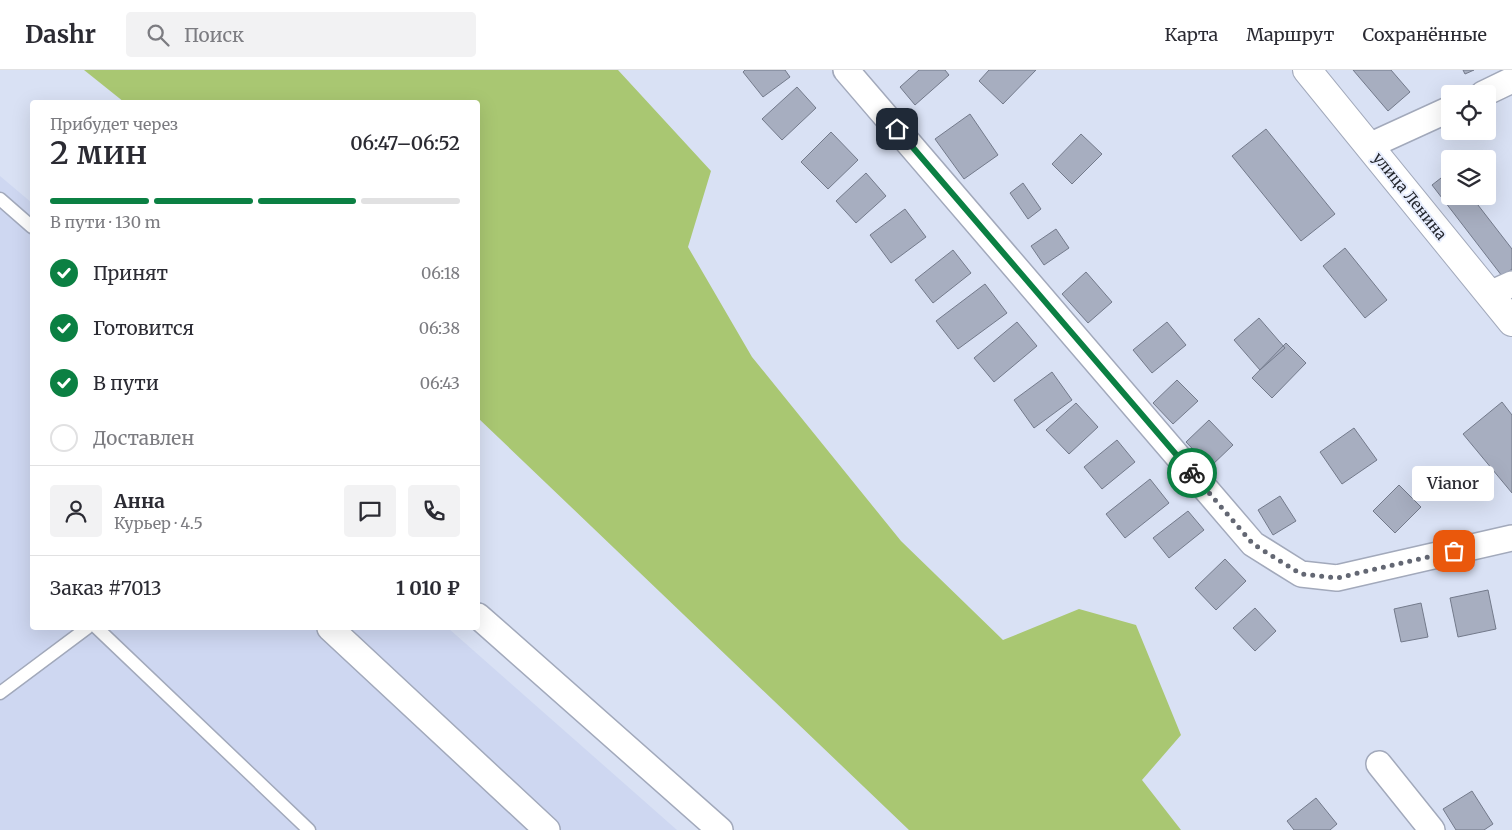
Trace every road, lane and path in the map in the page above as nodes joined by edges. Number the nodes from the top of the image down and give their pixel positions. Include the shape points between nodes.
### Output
1 (846, 70) edge
2 (1307, 70) edge
3 (1512, 80) edge
4 (1496, 88) edge
5 (1441, 113) edge
6 (1370, 146) junction
7 (0, 199) edge
8 (30, 224) edge
9 (1501, 289) edge
10 (1512, 322) edge
11 (1512, 538) edge
12 (480, 618) edge
13 (84, 630) edge
14 (99, 630) edge
15 (332, 630) edge
16 (0, 693) edge
17 (1379, 764) dead end
18 (309, 830) edge
19 (547, 830) edge
20 (720, 830) edge
21 (1432, 830) edge

1 - 11 street via 1253,544 1301,574 1337,578
2 - 6 main road, улица Ленина
3 - 4 street
5 - 6 street
6 - 9 main road, улица Ленина
7 - 8 lane
9 - 10 main road, улица Ленина
12 - 20 street
13 - 16 lane
14 - 18 lane
15 - 19 street
17 - 21 street

